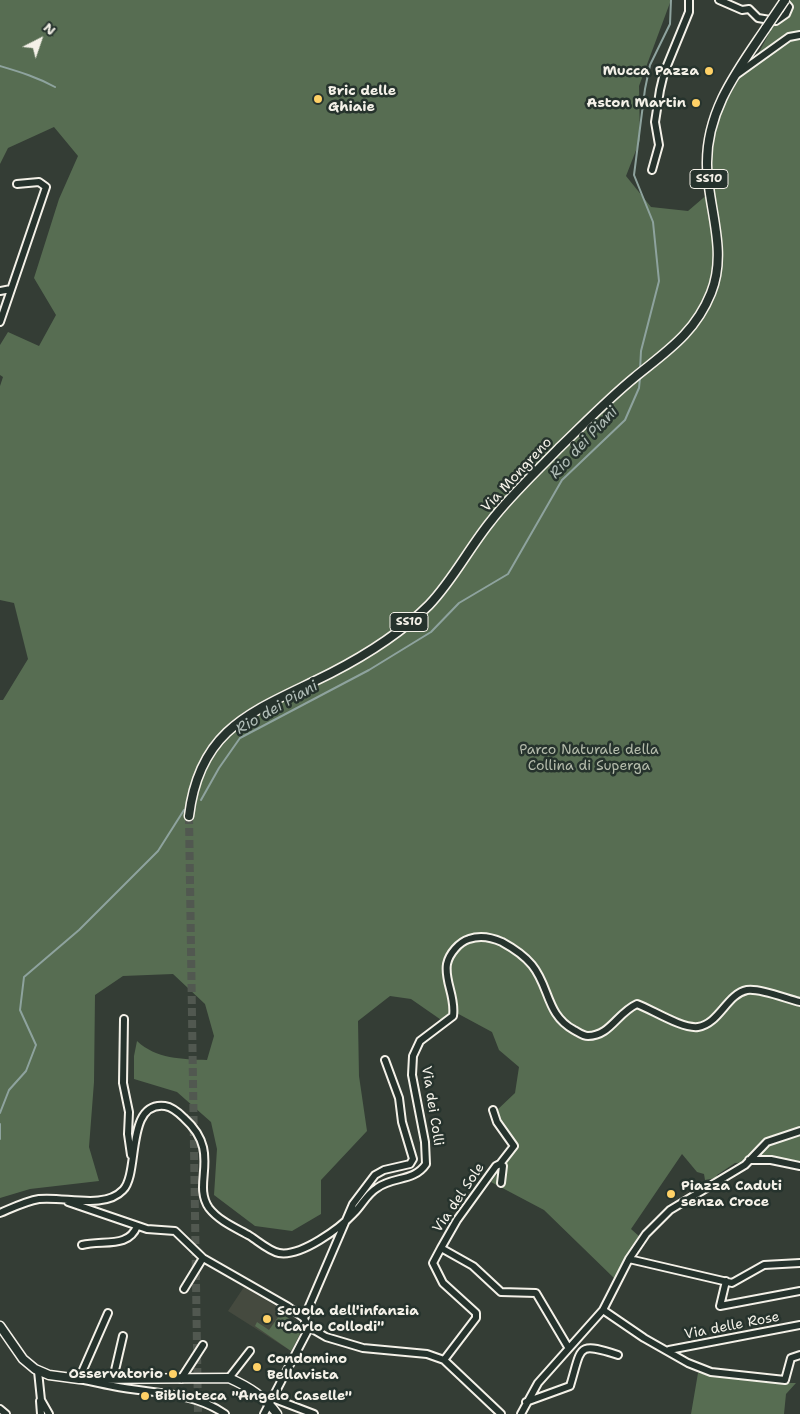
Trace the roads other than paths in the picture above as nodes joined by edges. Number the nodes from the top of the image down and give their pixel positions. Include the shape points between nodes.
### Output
1 (689, 0) edge
2 (719, 0) edge
3 (784, 0) edge
4 (800, 35) edge
5 (733, 77) junction
6 (652, 170) dead end
7 (17, 184) dead end
8 (12, 289) junction
9 (0, 291) edge
10 (0, 322) edge
11 (189, 816) tunnel mouth
12 (800, 1002) edge
13 (124, 1020) dead end
14 (385, 1060) dead end
15 (493, 1110) dead end
16 (800, 1131) edge
17 (132, 1157) junction
18 (748, 1160) junction
19 (500, 1164) junction
20 (800, 1166) edge
21 (501, 1183) dead end
22 (60, 1199) junction
23 (0, 1213) edge
24 (343, 1224) junction
25 (138, 1226) junction
26 (82, 1245) dead end
27 (441, 1248) junction
28 (203, 1258) junction
29 (630, 1259) junction
30 (800, 1263) edge
31 (726, 1281) junction
32 (184, 1289) dead end
33 (800, 1291) edge
34 (603, 1310) junction
35 (108, 1313) dead end
36 (304, 1318) junction
37 (800, 1325) edge
38 (0, 1326) edge
39 (307, 1326) junction
40 (123, 1336) dead end
41 (203, 1345) dead end
42 (568, 1347) junction
43 (668, 1350) junction
44 (250, 1351) dead end
45 (618, 1355) dead end
46 (800, 1355) edge
47 (444, 1360) junction
48 (38, 1371) junction
49 (229, 1378) junction
50 (78, 1379) junction
51 (112, 1379) junction
52 (181, 1379) junction
53 (40, 1400) junction
54 (271, 1401) junction
55 (526, 1402) junction
56 (0, 1409) edge
57 (224, 1413) edge
58 (6, 1414) edge
59 (41, 1414) edge
60 (49, 1414) edge
61 (264, 1414) edge
62 (277, 1414) edge
63 (314, 1414) edge
64 (502, 1414) edge
65 (521, 1414) edge

1 - 6 street via 689,12 660,90 655,122 659,145
2 - 3 street via 742,10 749,9 758,18 776,21 786,14 789,7
3 - 5 main road, Via Mongreno / SS10, bridge
4 - 5 street, Via Mongreno via 782,41
5 - 11 main road, Via Mongreno / SS10 via 716,109 708,148 709,185 719,248 715,282 696,324 686,336 614,394 499,511 448,582 416,617 377,647 250,713 229,729 210,750 201,767 193,789
7 - 8 street via 39,182 46,187
8 - 9 street
8 - 10 street
12 - 24 street, Via dei Colli via 749,990 739,993 699,1027 637,1004 626,1009 605,1033 586,1036 565,1025 550,1006 541,979 518,951 482,936 467,939 452,951 447,964 455,1004 453,1016 420,1041 413,1056 412,1076 426,1142 426,1164 417,1174 377,1187
13 - 17 street via 123,1083
14 - 24 street via 399,1098 412,1159 410,1164 375,1175 353,1204
15 - 19 street, Via del Sole via 497,1122 514,1146
16 - 18 street via 767,1142
17 - 22 street, Via dei Colli via 125,1189 115,1197 103,1200
17 - 24 street, Via dei Colli via 142,1118 152,1108 165,1106 177,1112 198,1134 206,1155 204,1192 209,1208 221,1220 278,1253 300,1251
18 - 20 street via 771,1160
18 - 29 street via 727,1177 670,1210 646,1234
19 - 21 street, Via del Sole via 504,1171
19 - 27 street, Via del Sole via 477,1191
22 - 23 street, Via dei Colli via 38,1199
22 - 25 street
24 - 36 street
25 - 26 street via 127,1240
25 - 28 street via 175,1230
27 - 42 street via 473,1266 501,1292 536,1293
27 - 47 street via 433,1264 443,1283 476,1313 476,1318
28 - 32 street
28 - 36 street
29 - 31 street
29 - 34 street
30 - 31 street via 764,1265 736,1282
31 - 33 street via 720,1306
34 - 42 street
34 - 43 street
35 - 50 street
36 - 39 street
37 - 43 street, Via delle Rose via 682,1350
38 - 48 main road via 18,1354
39 - 47 street via 326,1337 363,1348 427,1354
39 - 54 street via 307,1332
40 - 51 street
41 - 52 street
42 - 55 street
43 - 46 street via 711,1372 785,1380 791,1358
44 - 49 street
45 - 55 street via 584,1347 570,1386
47 - 64 street
48 - 50 main road
48 - 53 street
49 - 52 main road
49 - 54 main road
50 - 51 main road
50 - 57 street via 189,1396
51 - 52 main road
53 - 59 street
53 - 60 street
54 - 61 street
54 - 62 main road
54 - 63 street
55 - 65 street
56 - 58 street

